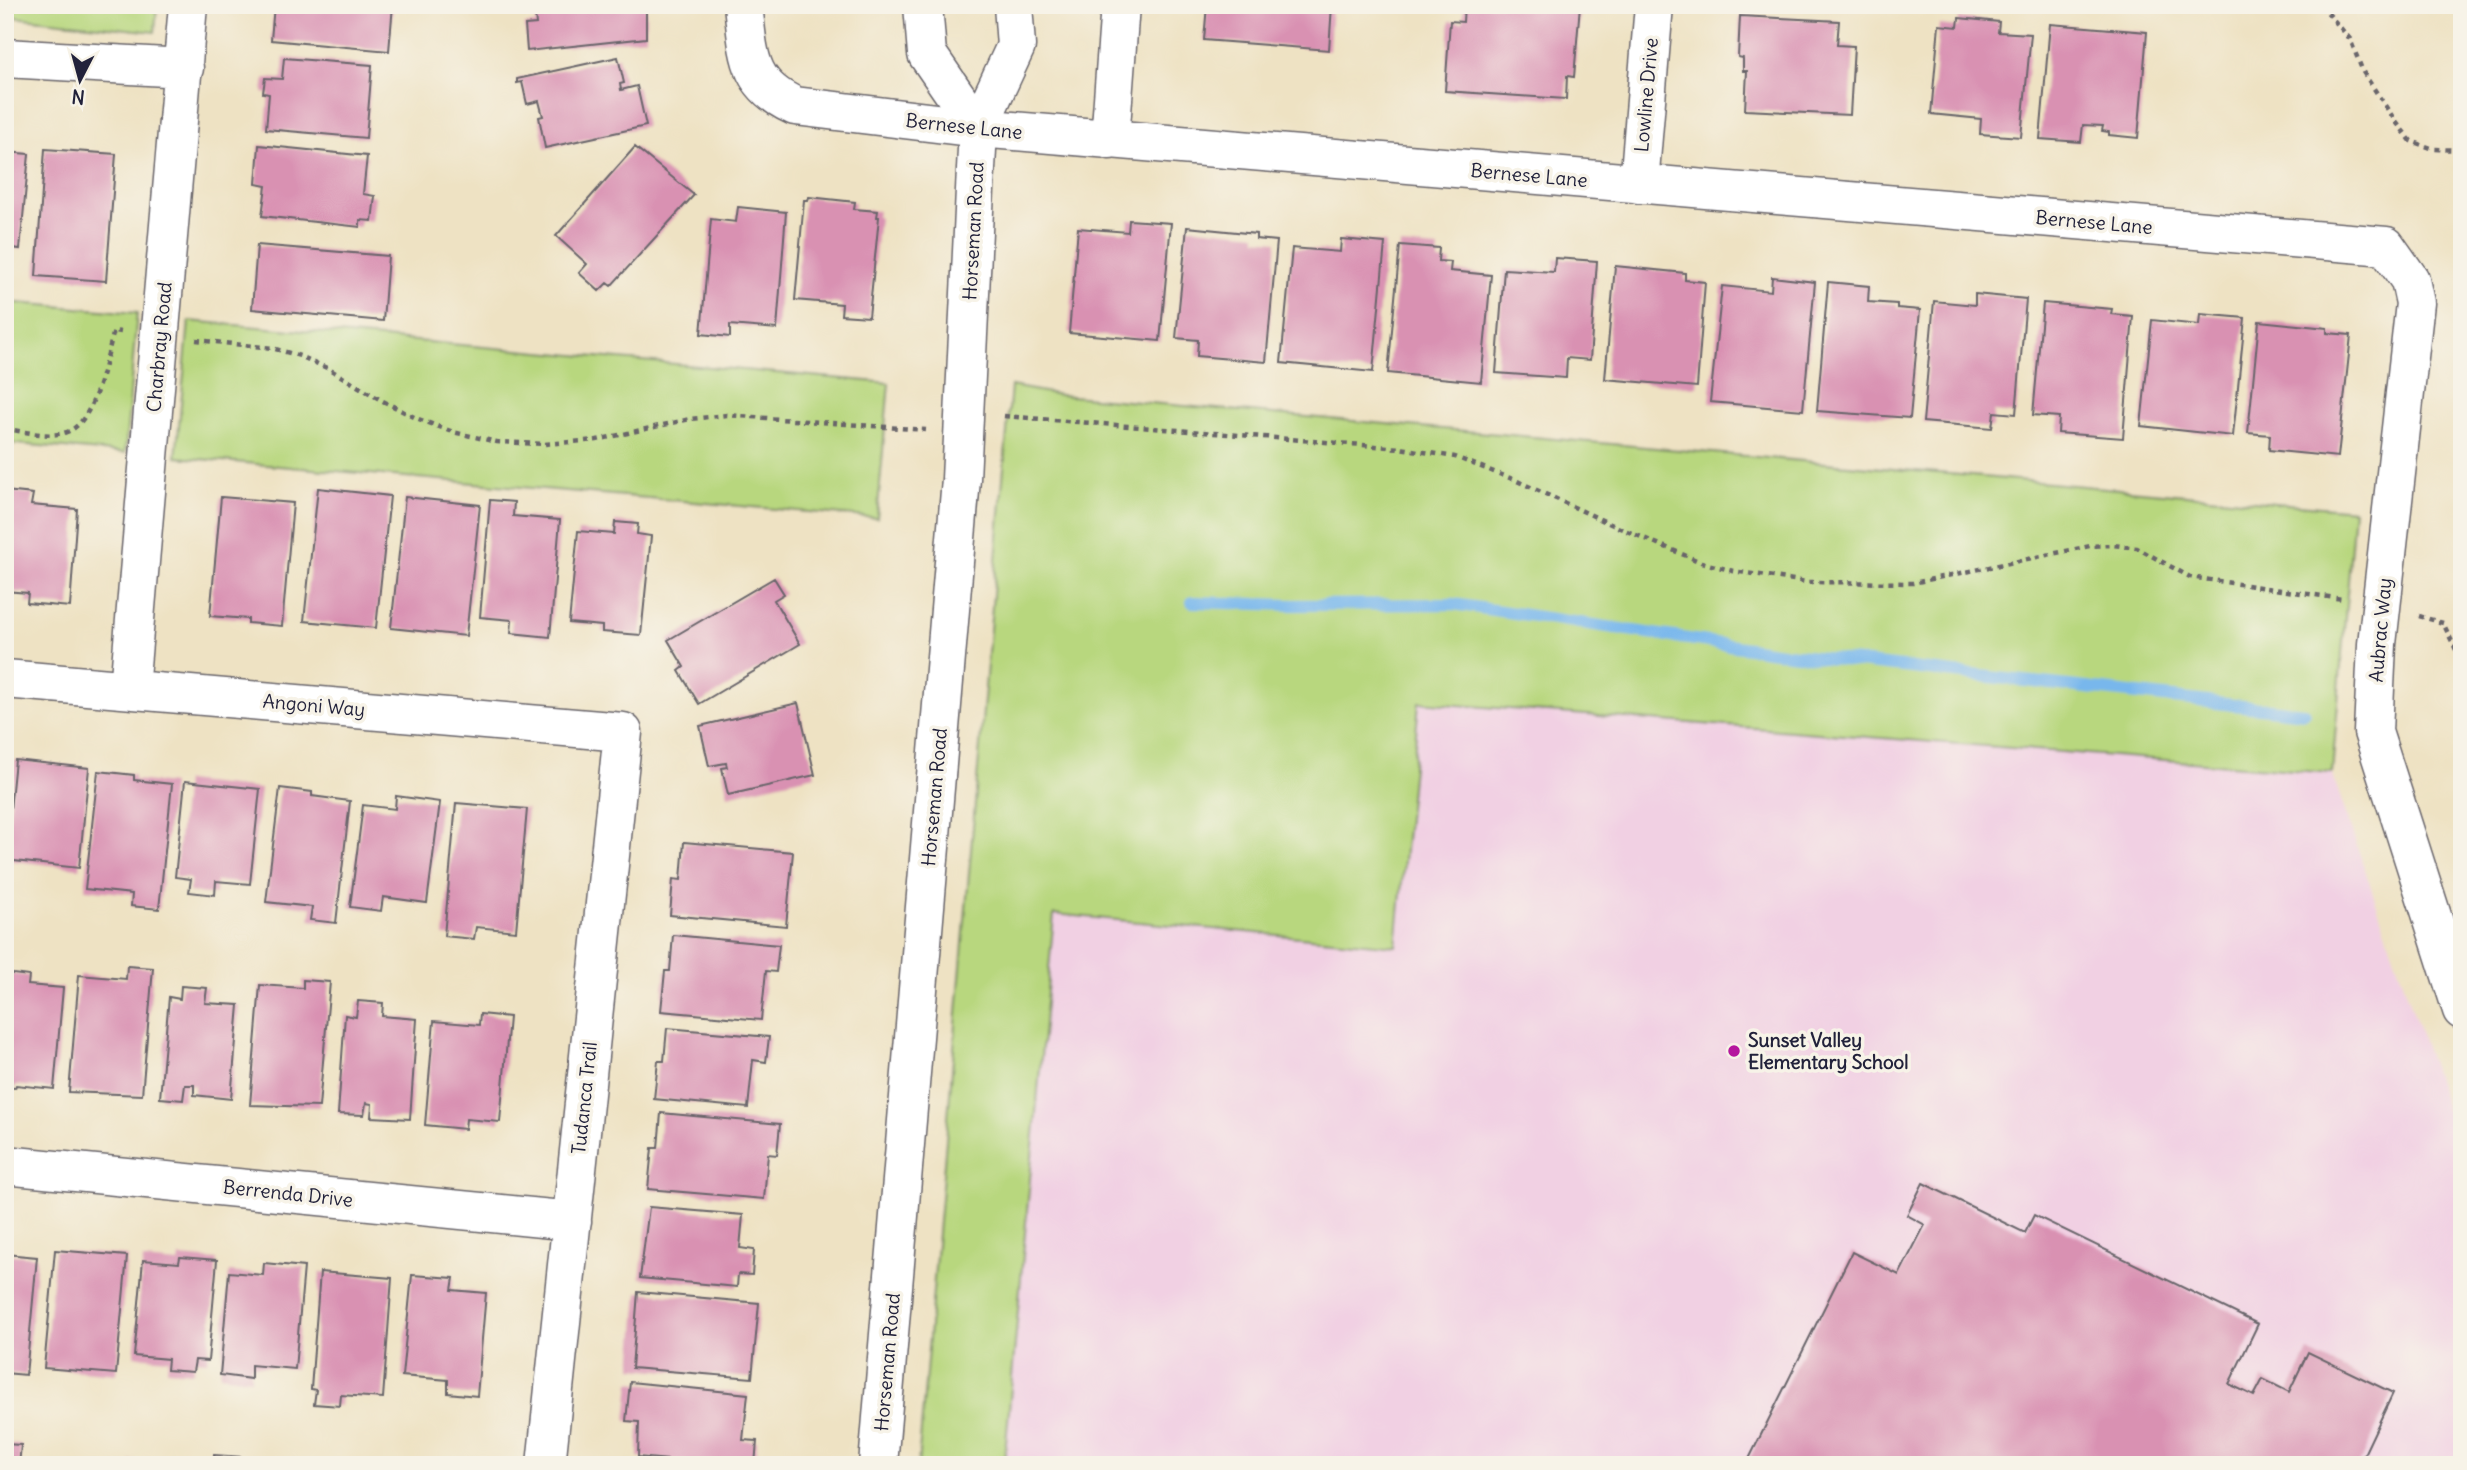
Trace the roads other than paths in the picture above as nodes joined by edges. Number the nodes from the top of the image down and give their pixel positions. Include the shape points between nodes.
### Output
1 (188, 5) edge
2 (743, 5) edge
3 (923, 5) edge
4 (1013, 5) edge
5 (1120, 5) edge
6 (1654, 5) edge
7 (5, 58) edge
8 (184, 68) junction
9 (978, 128) junction
10 (1110, 140) junction
11 (1639, 184) junction
12 (2386, 246) joint
13 (5, 679) edge
14 (130, 689) junction
15 (623, 732) joint
16 (2462, 1010) edge
17 (5, 1165) edge
18 (572, 1222) junction
19 (546, 1465) edge
20 (878, 1465) edge

1 - 8 street, Charbray Road
2 - 9 street, Bernese Lane via 752,66 777,98 795,106
3 - 9 street via 927,54
4 - 9 street, Horseman Road via 1016,46
5 - 10 street
6 - 11 street, Lowline Drive
7 - 8 street
8 - 14 street, Charbray Road
9 - 10 street, Bernese Lane
9 - 20 street, Horseman Road via 960,493
10 - 11 street, Bernese Lane
11 - 12 street, Bernese Lane
12 - 16 street, Aubrac Way via 2410,280 2415,303 2377,644 2373,732
13 - 14 street, Angoni Way
14 - 15 street, Angoni Way
15 - 18 street, Tudanca Trail
17 - 18 street, Berrenda Drive
18 - 19 street, Tudanca Trail

